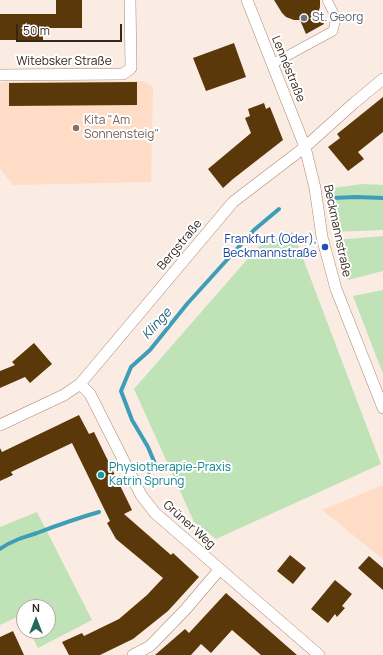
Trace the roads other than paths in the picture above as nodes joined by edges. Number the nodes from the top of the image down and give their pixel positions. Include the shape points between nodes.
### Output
1 (130, 0) edge
2 (247, 0) edge
3 (327, 0) edge
4 (272, 64) junction
5 (0, 75) edge
6 (383, 79) edge
7 (305, 147) junction
8 (80, 384) junction
9 (383, 408) edge
10 (0, 425) edge
11 (219, 570) junction
12 (133, 655) edge
13 (319, 655) edge

1 - 5 street, Witebsker Straße via 131,68 123,74
2 - 4 street, Lennéstraße
3 - 4 street via 336,18 333,31
4 - 7 street, Lennéstraße
6 - 7 street, Bergstraße
7 - 8 street, Bergstraße via 233,202
7 - 9 street, Beckmannstraße via 315,188 322,237 334,282
8 - 10 street, Bergstraße via 64,395
8 - 11 street, Grüner Weg via 90,394 141,495 155,513
11 - 12 street via 150,646
11 - 13 street, Grüner Weg

